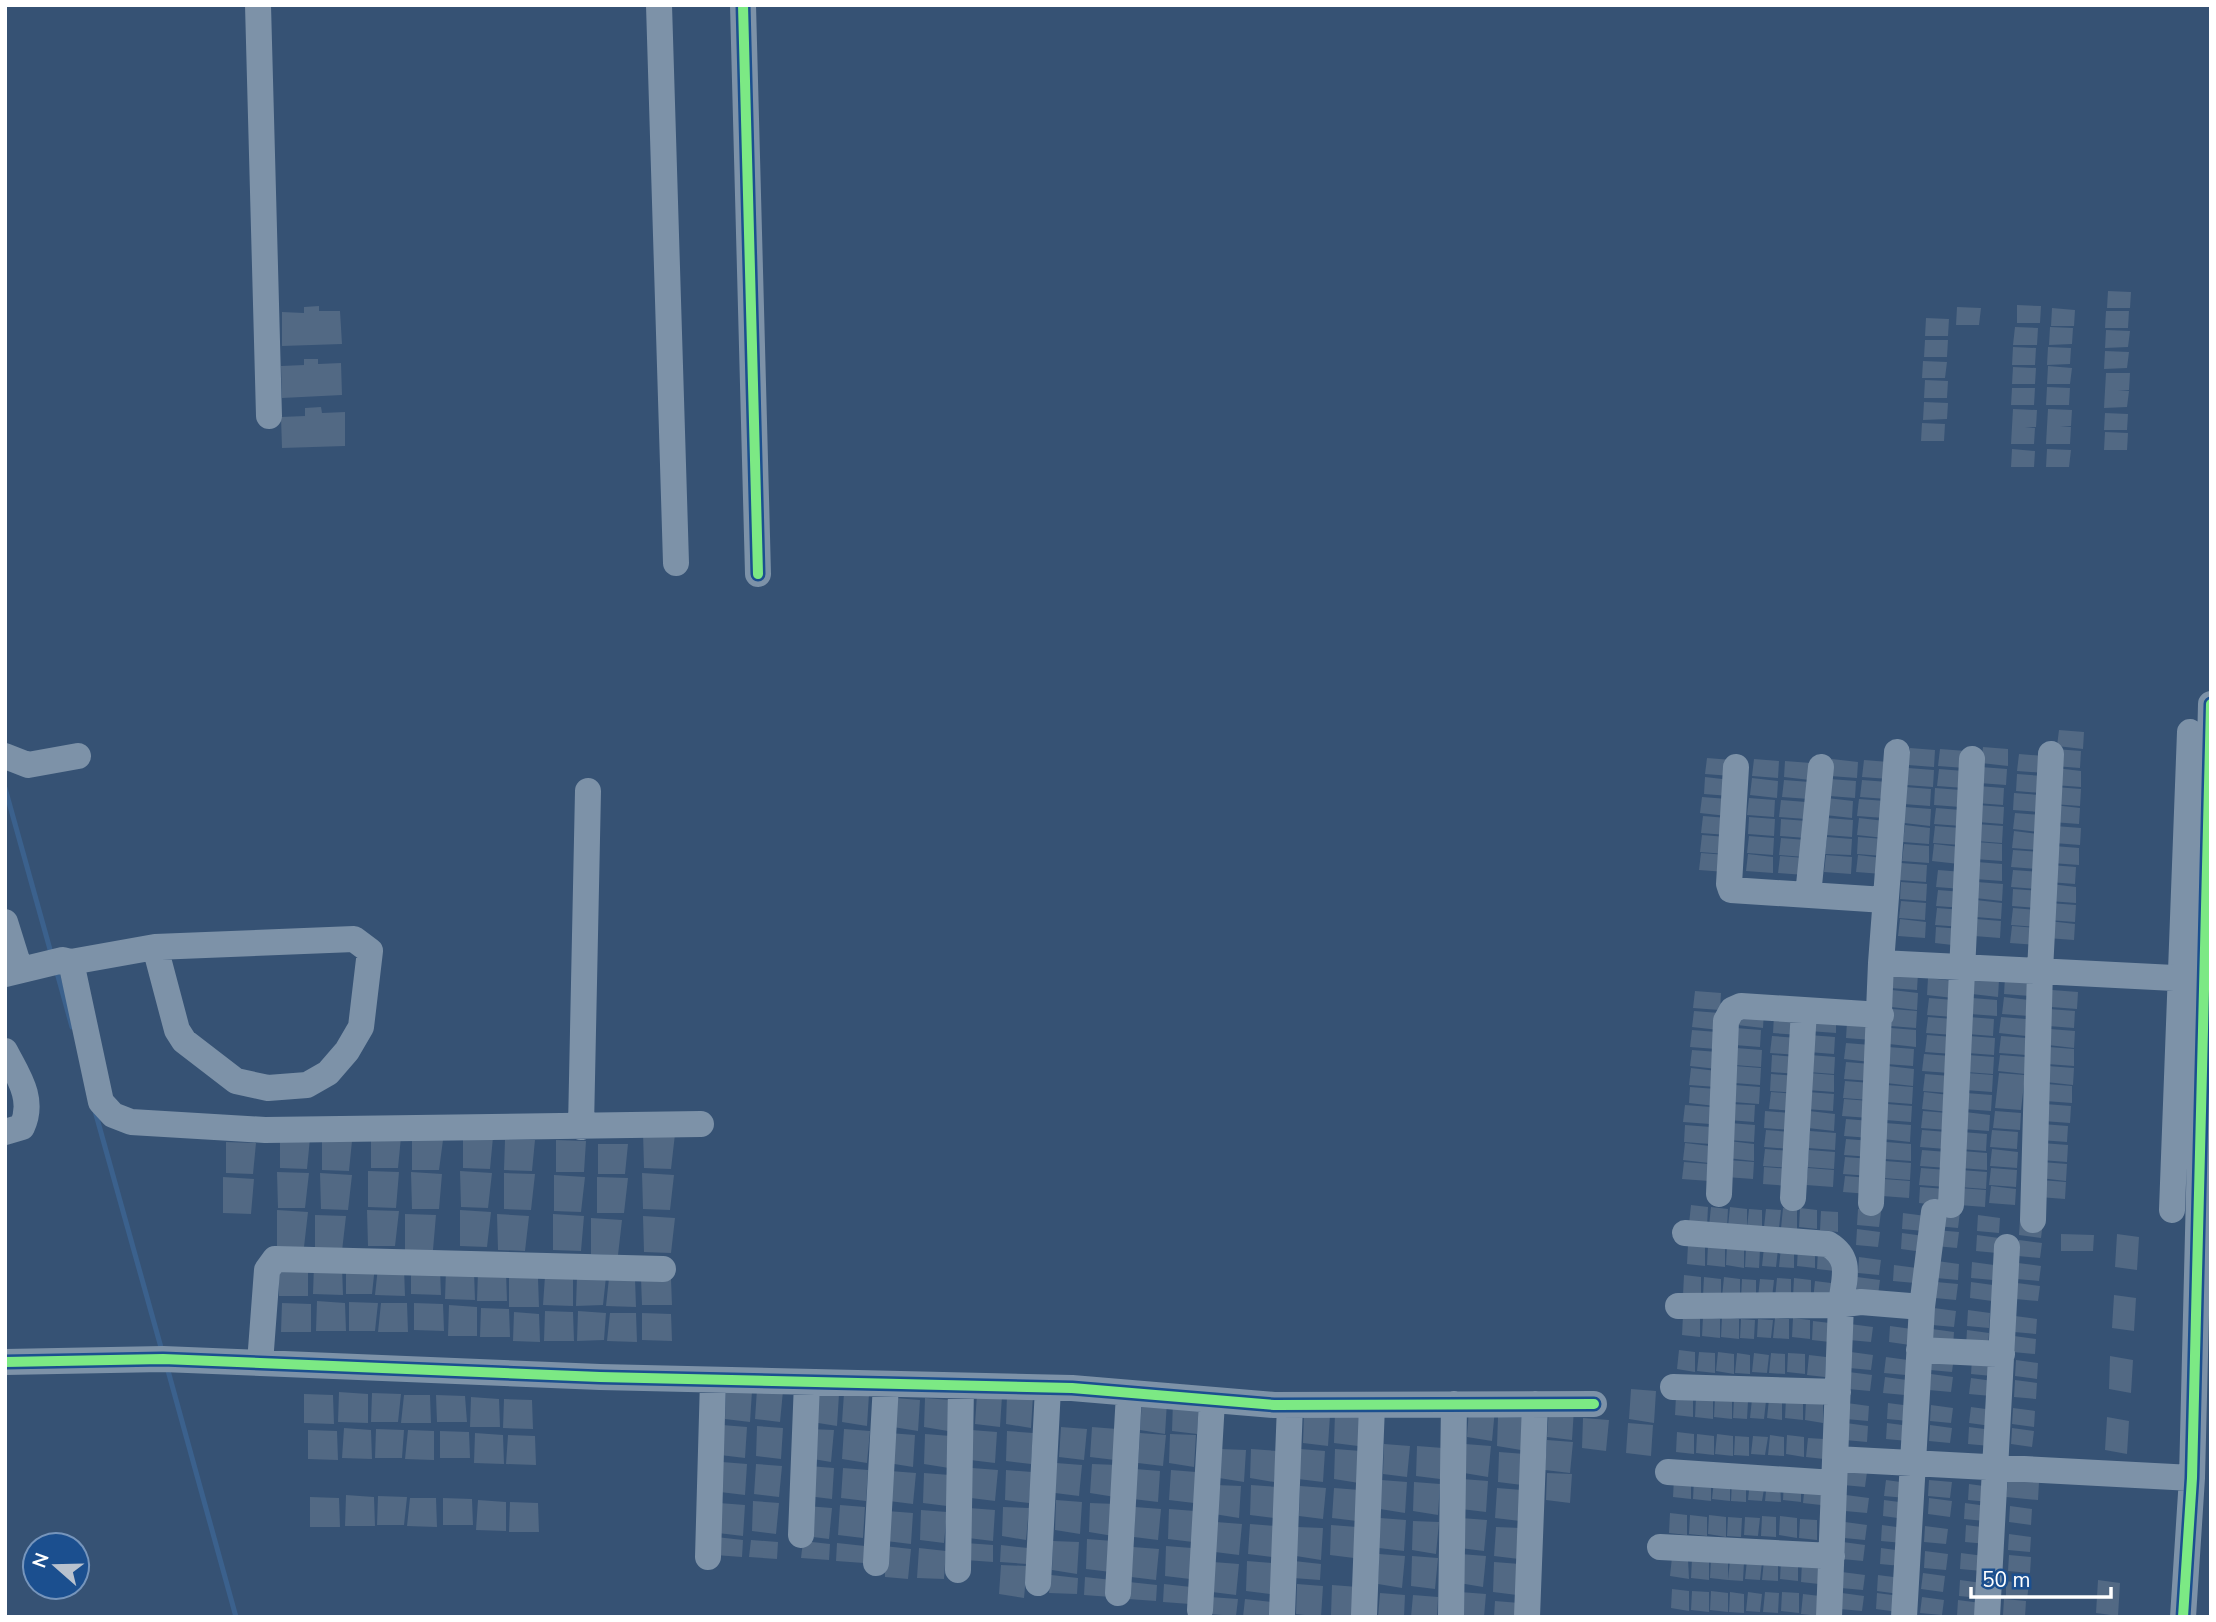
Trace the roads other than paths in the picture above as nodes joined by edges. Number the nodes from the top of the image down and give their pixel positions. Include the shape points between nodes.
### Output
1 (258, 5) edge
2 (659, 5) edge
3 (743, 5) edge
4 (269, 416) dead end
5 (676, 563) dead end
6 (758, 574) dead end
7 (2211, 704) edge
8 (2190, 732) dead end
9 (1897, 752) dead end
10 (2051, 754) dead end
11 (5, 756) edge
12 (78, 756) dead end
13 (1972, 759) dead end
14 (1736, 767) dead end
15 (1821, 767) dead end
16 (587, 791) dead end
17 (1808, 895) junction
18 (1885, 900) junction
19 (5, 922) edge
20 (155, 947) junction
21 (67, 961) junction
22 (1881, 963) junction
23 (1961, 967) junction
24 (18, 971) edge
25 (2040, 971) junction
26 (2191, 979) junction
27 (1804, 1010) junction
28 (1881, 1015) junction
29 (5, 1051) edge
30 (701, 1124) dead end
31 (582, 1126) junction
32 (5, 1132) edge
33 (1719, 1194) dead end
34 (1793, 1198) dead end
35 (1871, 1203) dead end
36 (2172, 1210) dead end
37 (2033, 1220) dead end
38 (1685, 1233) dead end
39 (2007, 1247) dead end
40 (663, 1269) dead end
41 (1841, 1304) junction
42 (1678, 1306) dead end
43 (1922, 1307) junction
44 (1919, 1350) junction
45 (2002, 1354) junction
46 (5, 1362) edge
47 (260, 1363) junction
48 (712, 1380) junction
49 (807, 1382) junction
50 (886, 1384) junction
51 (961, 1386) junction
52 (1673, 1387) dead end
53 (1048, 1388) junction
54 (1838, 1392) junction
55 (1129, 1393) junction
56 (1212, 1401) junction
57 (1454, 1404) junction
58 (1535, 1404) junction
59 (1594, 1404) dead end
60 (1290, 1405) junction
61 (1371, 1405) junction
62 (1913, 1463) junction
63 (1996, 1469) junction
64 (1835, 1471) junction
65 (1668, 1472) dead end
66 (2192, 1478) junction
67 (801, 1535) dead end
68 (1660, 1547) dead end
69 (1832, 1556) junction
70 (708, 1557) dead end
71 (876, 1563) dead end
72 (958, 1570) dead end
73 (1038, 1583) dead end
74 (1118, 1593) dead end
75 (1200, 1610) dead end
76 (1282, 1614) dead end
77 (1364, 1615) edge
78 (1451, 1617) edge
79 (1527, 1617) edge
80 (1829, 1617) edge
81 (1904, 1617) edge
82 (1987, 1617) edge
83 (2183, 1617) edge

1 - 4 street
2 - 5 street
3 - 6 street
7 - 26 street
8 - 26 street
9 - 18 street
10 - 25 street
11 - 12 street via 28,765
13 - 23 street
14 - 17 street via 1731,890
15 - 17 street
16 - 31 street
17 - 18 street
18 - 22 street
19 - 24 street
20 - 20 street via 354,939 370,951 360,1027 328,1073 307,1085 268,1088 236,1081 198,1054 177,1030
20 - 21 street
21 - 24 street
21 - 31 street via 101,1102 113,1115 131,1122 265,1130
22 - 23 street
22 - 28 street
23 - 25 street
23 - 43 street via 1943,1208
25 - 26 street
25 - 37 street
26 - 36 street
26 - 66 street
27 - 28 street
27 - 33 street via 1741,1006 1732,1010 1726,1021
27 - 34 street
28 - 35 street
29 - 32 street via 28,1108 22,1127
30 - 31 street
38 - 41 street via 1828,1244 1841,1252 1845,1263
39 - 45 street
40 - 47 street via 275,1259 267,1269
41 - 42 street
41 - 43 street
41 - 54 street
43 - 44 street
44 - 45 street
44 - 62 street
45 - 63 street
46 - 47 street via 163,1359
47 - 48 street
48 - 49 street
48 - 70 street
49 - 50 street
49 - 67 street
50 - 51 street
50 - 71 street
51 - 53 street
51 - 72 street
52 - 54 street
53 - 55 street
53 - 73 street
54 - 64 street
55 - 56 street
55 - 74 street
56 - 60 street
56 - 75 street
57 - 58 street
57 - 61 street
57 - 78 street
58 - 59 street
58 - 79 street
60 - 61 street
60 - 76 street
61 - 77 street
62 - 63 street
62 - 64 street
62 - 81 street
63 - 66 street
63 - 82 street
64 - 65 street
64 - 69 street
66 - 83 street
68 - 69 street
69 - 80 street

